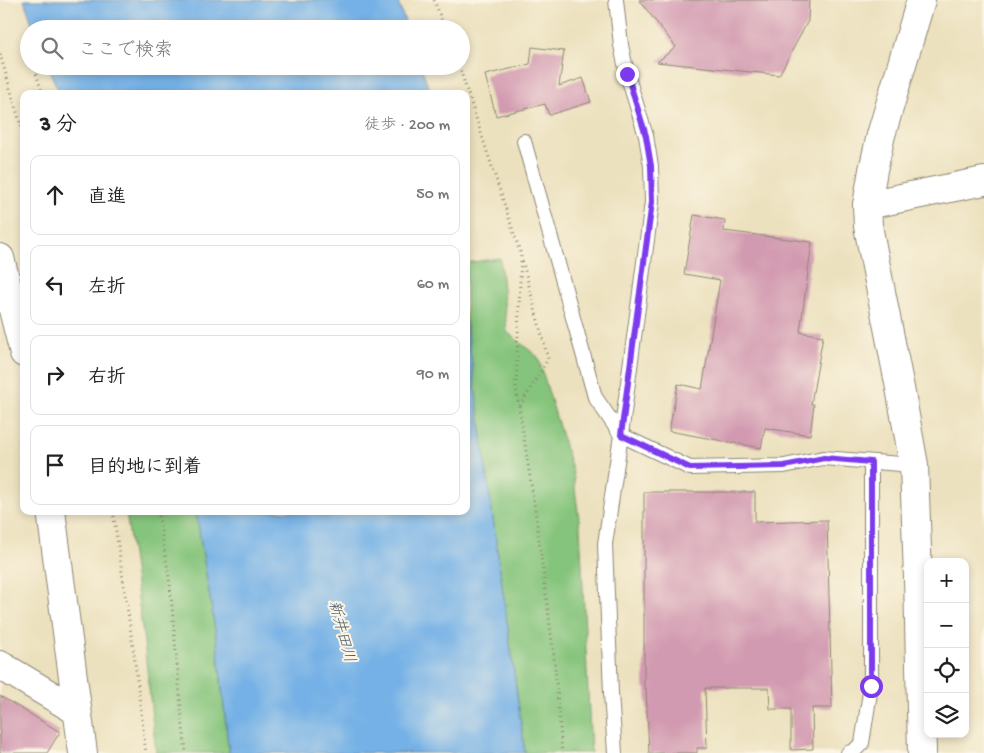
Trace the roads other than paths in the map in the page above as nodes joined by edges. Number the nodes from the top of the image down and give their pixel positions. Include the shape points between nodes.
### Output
1 (616, 0) edge
2 (921, 0) edge
3 (524, 141) dead end
4 (984, 181) edge
5 (867, 205) junction
6 (0, 258) edge
7 (20, 337) edge
8 (621, 435) junction
9 (871, 462) junction
10 (914, 465) junction
11 (52, 515) edge
12 (0, 665) edge
13 (77, 711) junction
14 (83, 753) edge
15 (615, 753) edge
16 (848, 753) edge
17 (922, 753) edge

1 - 8 lane via 627,74 646,136 652,202
2 - 5 street via 881,135
3 - 8 lane via 595,397
4 - 5 street
5 - 10 street via 868,226
6 - 7 street
8 - 9 lane via 690,468 784,466 824,458
8 - 15 lane via 605,544
9 - 10 lane
9 - 16 lane via 871,686 862,743
10 - 17 street
11 - 13 street
12 - 13 street
13 - 14 street

